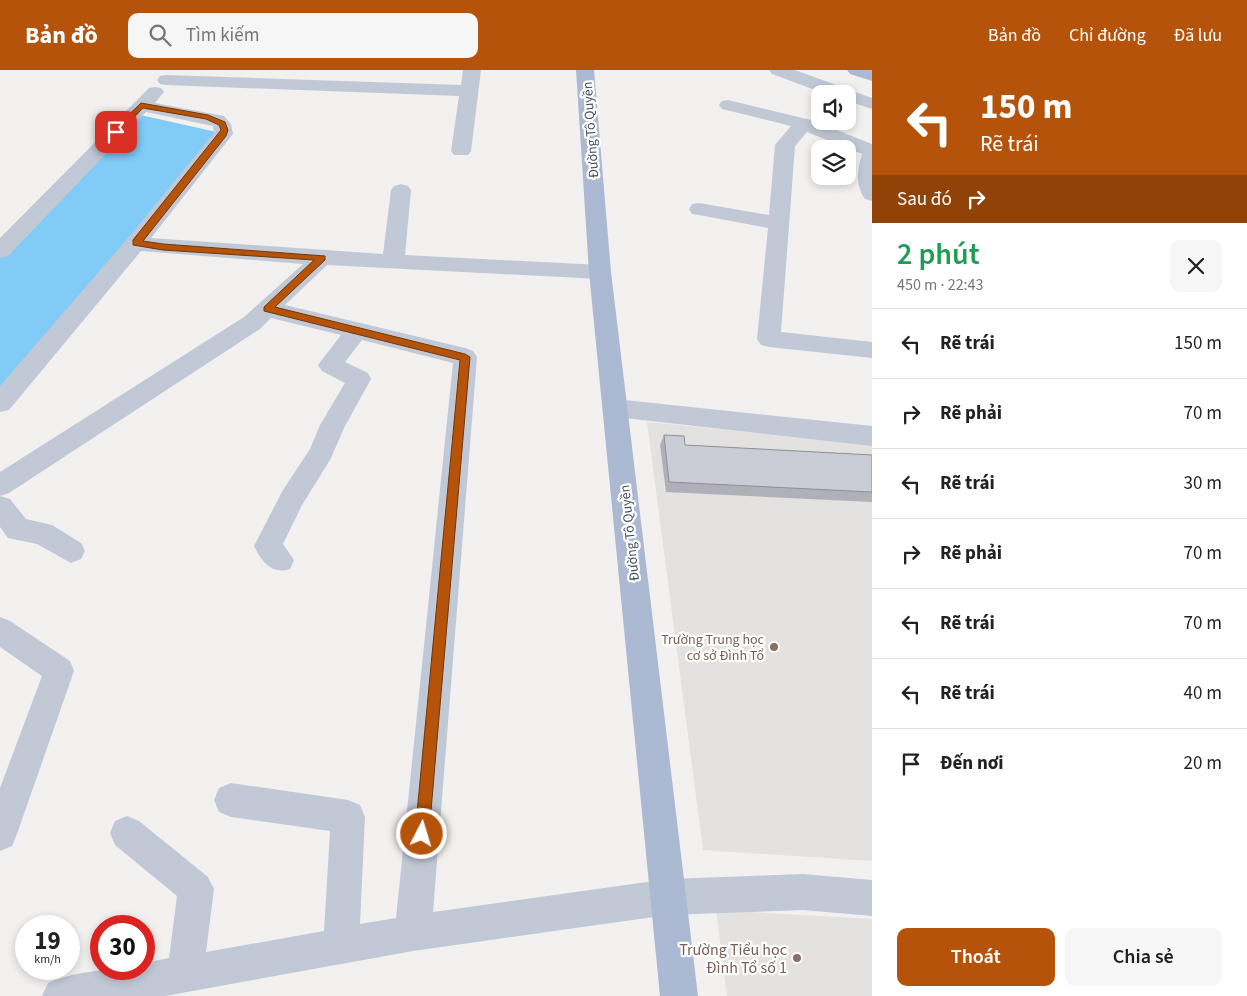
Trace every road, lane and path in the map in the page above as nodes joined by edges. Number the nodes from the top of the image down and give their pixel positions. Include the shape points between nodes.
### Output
1 (472, 70) edge
2 (778, 70) edge
3 (856, 70) edge
4 (582, 71) edge
5 (170, 75) edge
6 (872, 76) edge
7 (820, 85) edge
8 (469, 91) junction
9 (856, 98) edge
10 (872, 104) edge
11 (728, 105) dead end
12 (141, 106) junction
13 (804, 124) junction
14 (461, 151) dead end
15 (872, 152) edge
16 (400, 190) dead end
17 (872, 195) edge
18 (699, 209) dead end
19 (779, 222) junction
20 (136, 242) junction
21 (0, 251) edge
22 (322, 258) junction
23 (393, 262) junction
24 (600, 272) junction
25 (267, 309) junction
26 (357, 331) junction
27 (872, 350) edge
28 (0, 403) edge
29 (615, 408) junction
30 (872, 436) edge
31 (0, 485) edge
32 (0, 507) edge
33 (71, 551) dead end
34 (280, 560) dead end
35 (0, 630) edge
36 (231, 800) dead end
37 (127, 833) dead end
38 (0, 834) edge
39 (668, 897) junction
40 (872, 898) edge
41 (413, 933) junction
42 (341, 946) junction
43 (185, 974) junction
44 (61, 996) edge
45 (679, 996) edge

1 - 8 street
2 - 7 street
3 - 6 main road
4 - 24 main road, Đường Tô Quyền
5 - 8 street
5 - 12 street
8 - 14 street
9 - 10 street
11 - 13 street
12 - 20 street via 208,117 222,124 224,134
12 - 21 street
13 - 15 street
13 - 19 street via 785,145
15 - 17 street via 866,172
16 - 23 street
18 - 19 street
19 - 27 street via 769,339
20 - 22 street via 163,247
20 - 28 street
22 - 23 street
22 - 25 street
23 - 24 street
24 - 29 main road, Đường Tô Quyền
25 - 26 street
25 - 31 street via 252,323
26 - 34 street via 330,365 359,379 268,546
26 - 41 street via 465,357
29 - 30 street
29 - 39 main road, Đường Tô Quyền
32 - 33 street via 18,530 42,533
35 - 38 street via 59,671
36 - 42 street via 348,817
37 - 43 street via 196,889
39 - 40 street via 802,892
39 - 41 street
39 - 45 main road, Đường Tô Quyền
41 - 42 street
42 - 43 street
43 - 44 street

